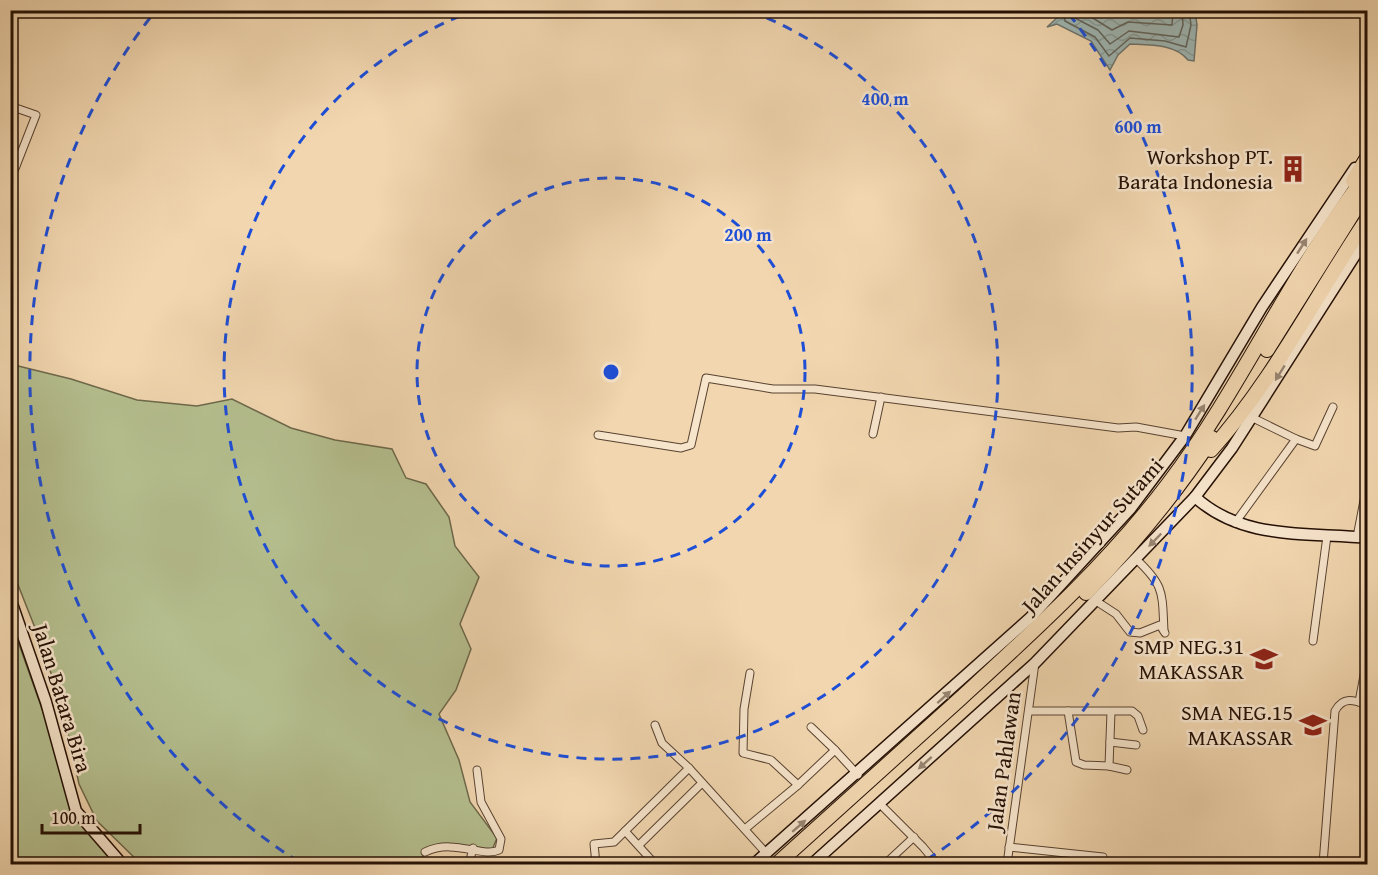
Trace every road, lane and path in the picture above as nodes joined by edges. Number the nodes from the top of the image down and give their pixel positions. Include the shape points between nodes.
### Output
1 (10, 106) edge
2 (1368, 149) edge
3 (1368, 156) edge
4 (10, 158) edge
5 (16, 166) junction
6 (1368, 173) edge
7 (10, 179) edge
8 (1368, 189) edge
9 (1368, 218) edge
10 (1368, 235) edge
11 (1303, 272) junction
12 (881, 397) junction
13 (1333, 407) dead end
14 (1251, 417) junction
15 (873, 434) dead end
16 (598, 435) dead end
17 (1185, 436) junction
18 (1296, 439) junction
19 (1186, 478) junction
20 (1366, 490) dead end
21 (1195, 497) junction
22 (1235, 523) junction
23 (1327, 536) junction
24 (1362, 538) edge
25 (1136, 559) junction
26 (10, 598) edge
27 (1096, 601) junction
28 (1313, 641) dead end
29 (1368, 654) edge
30 (1035, 663) junction
31 (750, 673) dead end
32 (1359, 702) junction
33 (1368, 705) edge
34 (1029, 711) junction
35 (1068, 711) junction
36 (1111, 712) junction
37 (655, 725) dead end
38 (811, 727) dead end
39 (1143, 730) dead end
40 (1110, 742) junction
41 (1136, 745) dead end
42 (835, 750) junction
43 (1109, 766) junction
44 (689, 768) junction
45 (477, 770) dead end
46 (1127, 771) dead end
47 (858, 775) junction
48 (702, 783) junction
49 (798, 785) junction
50 (880, 804) junction
51 (745, 829) junction
52 (625, 831) junction
53 (914, 837) junction
54 (639, 845) junction
55 (1009, 847) junction
56 (472, 848) junction
57 (425, 852) dead end
58 (1103, 856) dead end
59 (772, 859) edge
60 (122, 864) edge
61 (469, 864) edge
62 (596, 864) edge
63 (655, 864) edge
64 (754, 864) edge
65 (788, 864) edge
66 (812, 864) edge
67 (885, 864) edge
68 (937, 864) edge
69 (1007, 864) edge
70 (1323, 864) edge

1 - 5 street via 36,116
17 -> 2 street via 1262,307
3 - 11 highway
4 - 5 street
5 - 7 street
6 - 11 highway, Jalan Insinyur Sutami
8 - 19 highway, Jalan Insinyur Sutami
9 - 19 highway via 1229,429
10 -> 14 street
11 - 59 highway, Jalan Insinyur Sutami via 1217,416 1168,484 1110,553 1029,637
12 - 15 street
12 - 16 street via 815,389 773,389 706,378 691,445 681,448
12 - 17 street
13 - 18 street via 1315,446
14 - 18 street
14 - 21 street
47 -> 17 street via 1031,617 1126,515
18 - 22 street
19 - 65 highway, Jalan Insinyur Sutami via 1117,561 1052,628
20 - 24 street
21 - 22 street
21 -> 25 street
22 - 23 street via 1275,532
23 - 24 street
23 - 28 street
25 - 27 street
25 - 27 street via 1153,574 1160,587 1165,633 1160,626 1137,634 1130,632 1116,614
26 - 60 street, Jalan Batara Bira via 34,664 76,811
27 - 30 street
29 - 32 street
30 - 34 street, Jalan Pahlawan
30 -> 50 street
31 - 49 street via 743,753 771,760
32 - 33 street
32 - 70 street via 1343,701 1335,711
34 - 35 street
34 - 55 street, Jalan Pahlawan
35 - 36 street
35 - 43 street via 1076,762
36 - 39 street via 1134,712
36 - 40 street
37 - 44 street via 662,743
38 - 42 street
40 - 41 street
40 - 43 street
42 - 47 street
42 - 49 street
43 - 46 street
44 - 48 street
44 - 52 street
45 - 56 street via 481,802 501,842 494,852
59 -> 47 street
48 - 51 street
48 - 54 street
49 - 51 street
50 - 53 street
50 - 66 street
51 - 59 street
52 - 54 street
52 - 62 street via 612,843 594,844
53 - 67 street
53 - 68 street
54 - 63 street
55 - 58 street
55 - 69 street, Jalan Pahlawan
56 - 57 street via 443,845
56 - 61 street
59 - 64 street

